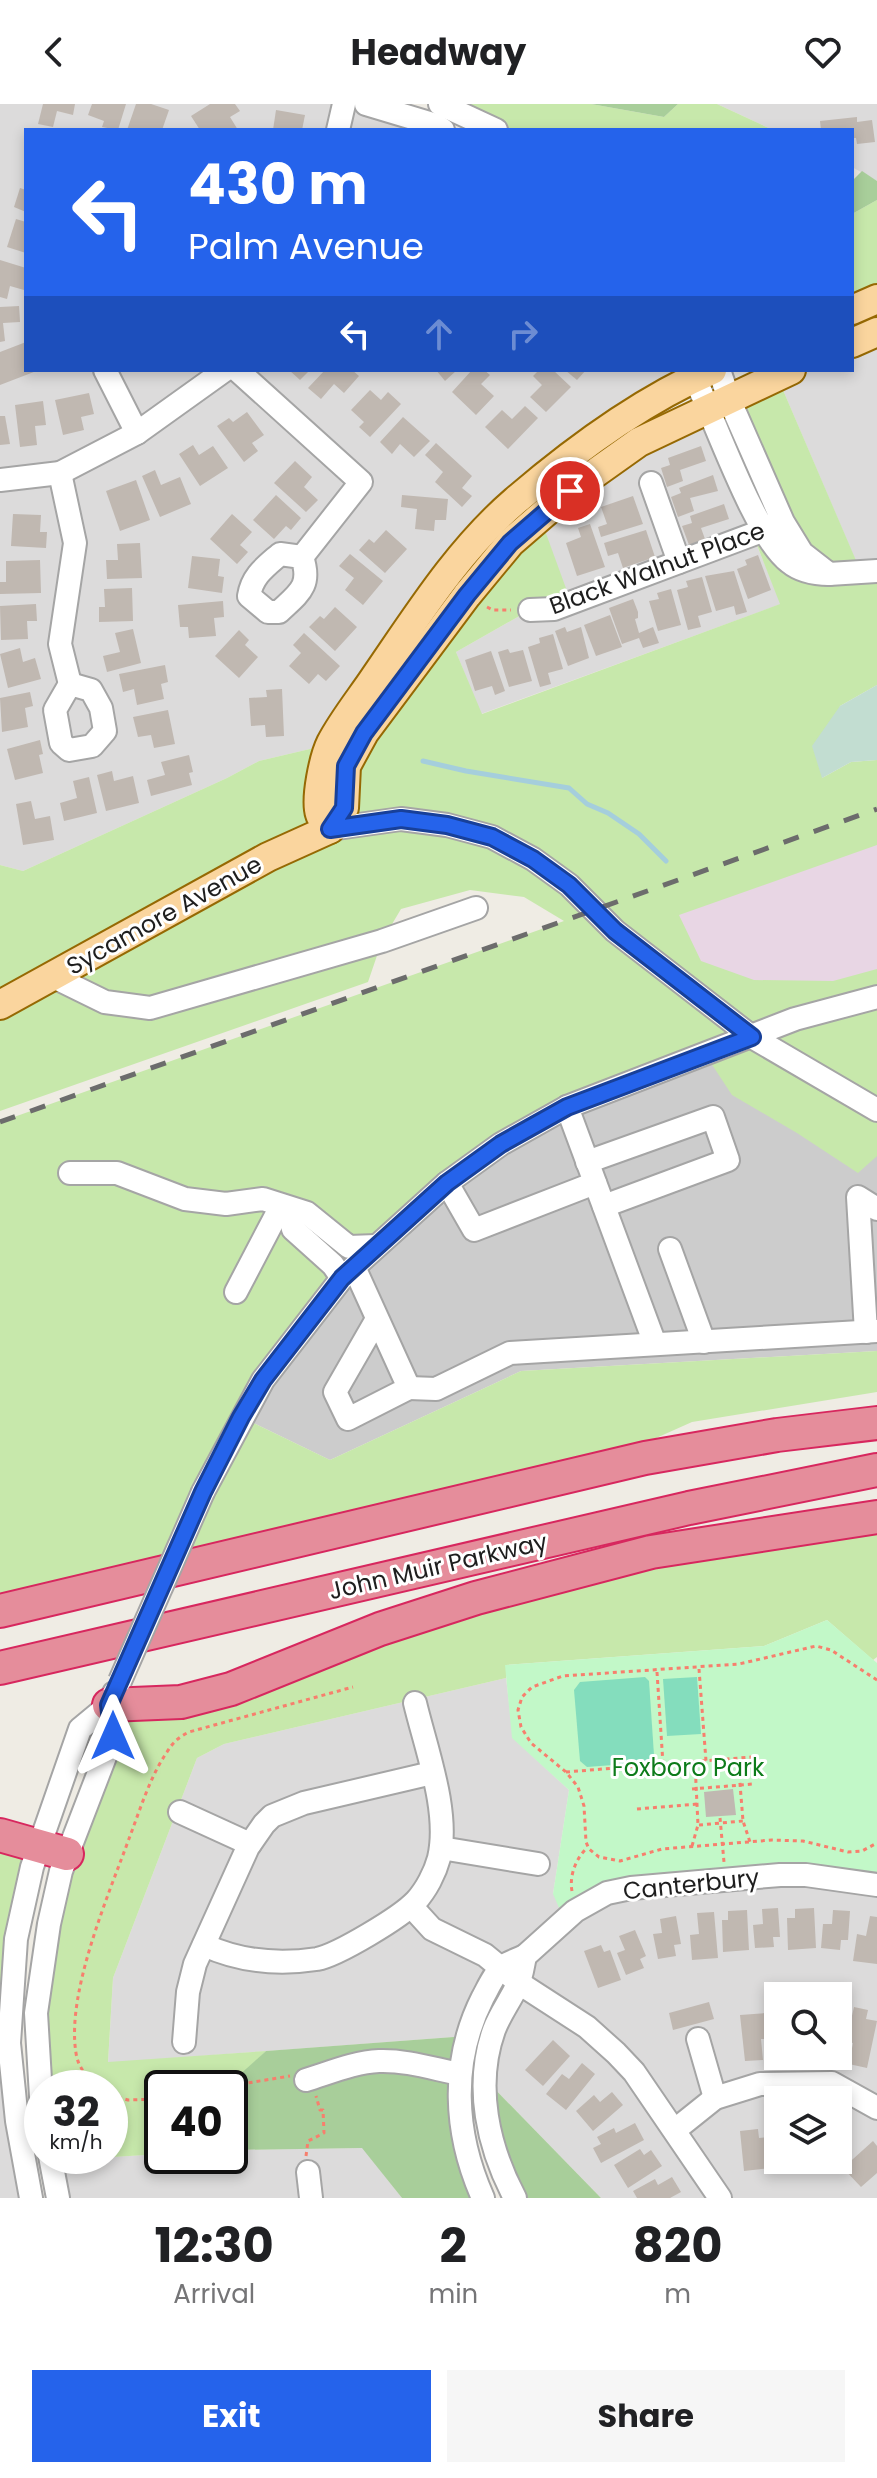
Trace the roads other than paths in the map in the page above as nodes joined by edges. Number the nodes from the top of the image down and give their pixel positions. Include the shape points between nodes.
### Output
1 (344, 104) edge
2 (366, 104) edge
3 (440, 104) edge
4 (338, 128) edge
5 (440, 128) edge
6 (492, 128) edge
7 (877, 299) edge
8 (854, 309) edge
9 (877, 332) edge
10 (854, 342) edge
11 (106, 372) edge
12 (222, 372) edge
13 (239, 372) edge
14 (704, 372) edge
15 (787, 372) edge
16 (719, 404) junction
17 (137, 433) junction
18 (60, 473) junction
19 (0, 480) edge
20 (651, 483) dead end
21 (773, 526) junction
22 (302, 557) dead end
23 (679, 562) junction
24 (877, 571) edge
25 (530, 610) road end
26 (70, 684) dead end
27 (330, 829) junction
28 (476, 908) dead end
29 (52, 976) junction
30 (877, 997) edge
31 (0, 1005) edge
32 (752, 1037) junction
33 (567, 1107) junction
34 (877, 1110) edge
35 (587, 1162) junction
36 (70, 1173) dead end
37 (447, 1183) junction
38 (595, 1183) junction
39 (604, 1206) junction
40 (284, 1207) junction
41 (877, 1209) edge
42 (376, 1246) junction
43 (670, 1249) dead end
44 (348, 1273) junction
45 (236, 1292) dead end
46 (377, 1319) junction
47 (871, 1331) edge
48 (704, 1342) junction
49 (655, 1344) junction
50 (409, 1388) junction
51 (877, 1423) edge
52 (877, 1470) edge
53 (877, 1491) edge
54 (877, 1517) edge
55 (620, 1524) junction
56 (0, 1611) edge
57 (0, 1668) edge
58 (114, 1693) junction
59 (415, 1703) dead end
60 (432, 1773) junction
61 (180, 1812) dead end
62 (0, 1835) edge
63 (250, 1844) junction
64 (441, 1848) junction
65 (54, 1850) junction
66 (538, 1864) dead end
67 (877, 1885) edge
68 (411, 1906) junction
69 (204, 1945) junction
70 (525, 1956) junction
71 (501, 1968) junction
72 (519, 1983) junction
73 (36, 2013) junction
74 (5, 2014) edge
75 (698, 2039) dead end
76 (184, 2042) dead end
77 (39, 2070) edge
78 (460, 2074) junction
79 (308, 2079) road end
80 (715, 2098) junction
81 (877, 2108) edge
82 (675, 2130) junction
83 (308, 2172) road end
84 (53, 2174) edge
85 (31, 2198) edge
86 (58, 2198) edge
87 (311, 2198) edge
88 (483, 2198) edge
89 (515, 2198) edge
90 (720, 2198) edge

1 - 4 street
2 - 5 street
3 - 6 street
7 - 8 main road
9 - 10 main road
11 - 17 street
12 - 17 street
13 - 22 street via 361,482
14 - 16 street
14 - 27 main road via 566,459 513,503 454,567 331,744 320,781 319,814
15 - 16 main road
16 - 21 street
16 - 27 main road via 639,442 510,543 364,733 346,766 344,808
17 - 18 street
18 - 19 street
18 - 26 street via 75,543 60,644
20 - 23 street
21 - 23 street, Black Walnut Place
21 - 24 street via 829,574
23 - 25 street, Black Walnut Place via 554,609
27 - 29 main road, Sycamore Avenue via 268,857
27 - 32 street via 401,819 492,837 569,885 615,931
28 - 29 street via 150,1008 105,1002
29 - 31 main road, Sycamore Avenue
30 - 32 street via 795,1019
32 - 33 street
32 - 34 street
33 - 35 street
33 - 37 street via 501,1144
35 - 38 street
35 - 39 street via 713,1117 728,1160
36 - 40 street via 117,1173 185,1199 226,1204 263,1199
37 - 38 street via 474,1230
37 - 42 street
38 - 39 street
39 - 49 street
40 - 42 street via 307,1213 349,1247
40 - 44 street via 293,1229
40 - 45 street
41 - 47 street via 858,1197
42 - 44 street
43 - 48 street
44 - 46 street
44 - 58 street, bridge via 263,1380 203,1492
46 - 50 street
46 - 50 street via 335,1392 348,1419
47 - 48 street
48 - 49 street
49 - 50 street via 510,1353 436,1389
51 - 56 highway via 645,1458
52 - 55 highway, John Muir Parkway
53 - 55 highway
54 - 58 highway via 651,1552 476,1598 380,1629 231,1689 181,1702
55 - 57 highway, John Muir Parkway
58 - 65 street via 113,1736
58 - 65 street via 80,1729
59 - 60 street
60 - 63 street via 287,1808 272,1816
60 - 64 street
61 - 63 street
62 - 65 highway
63 - 69 street
64 - 66 street
64 - 68 street via 432,1875
65 - 73 street
65 - 74 street via 16,1939
67 - 70 street, Canterbury via 806,1875 631,1888 607,1893 575,1911
68 - 69 street via 338,1951 314,1959 253,1960
68 - 71 street via 432,1929
69 - 76 street via 188,1992
70 - 71 street, Canterbury
70 - 72 street
71 - 72 street
71 - 78 street via 475,2014
72 - 82 street via 587,2027 616,2053
72 - 89 street via 493,2032 486,2102 492,2144
73 - 74 street
73 - 77 street
74 - 85 street
75 - 80 street
78 - 79 street via 379,2061
78 - 88 street via 464,2148
80 - 81 street via 760,2084 832,2083
80 - 82 street
82 - 90 street
83 - 87 street
84 - 86 street

